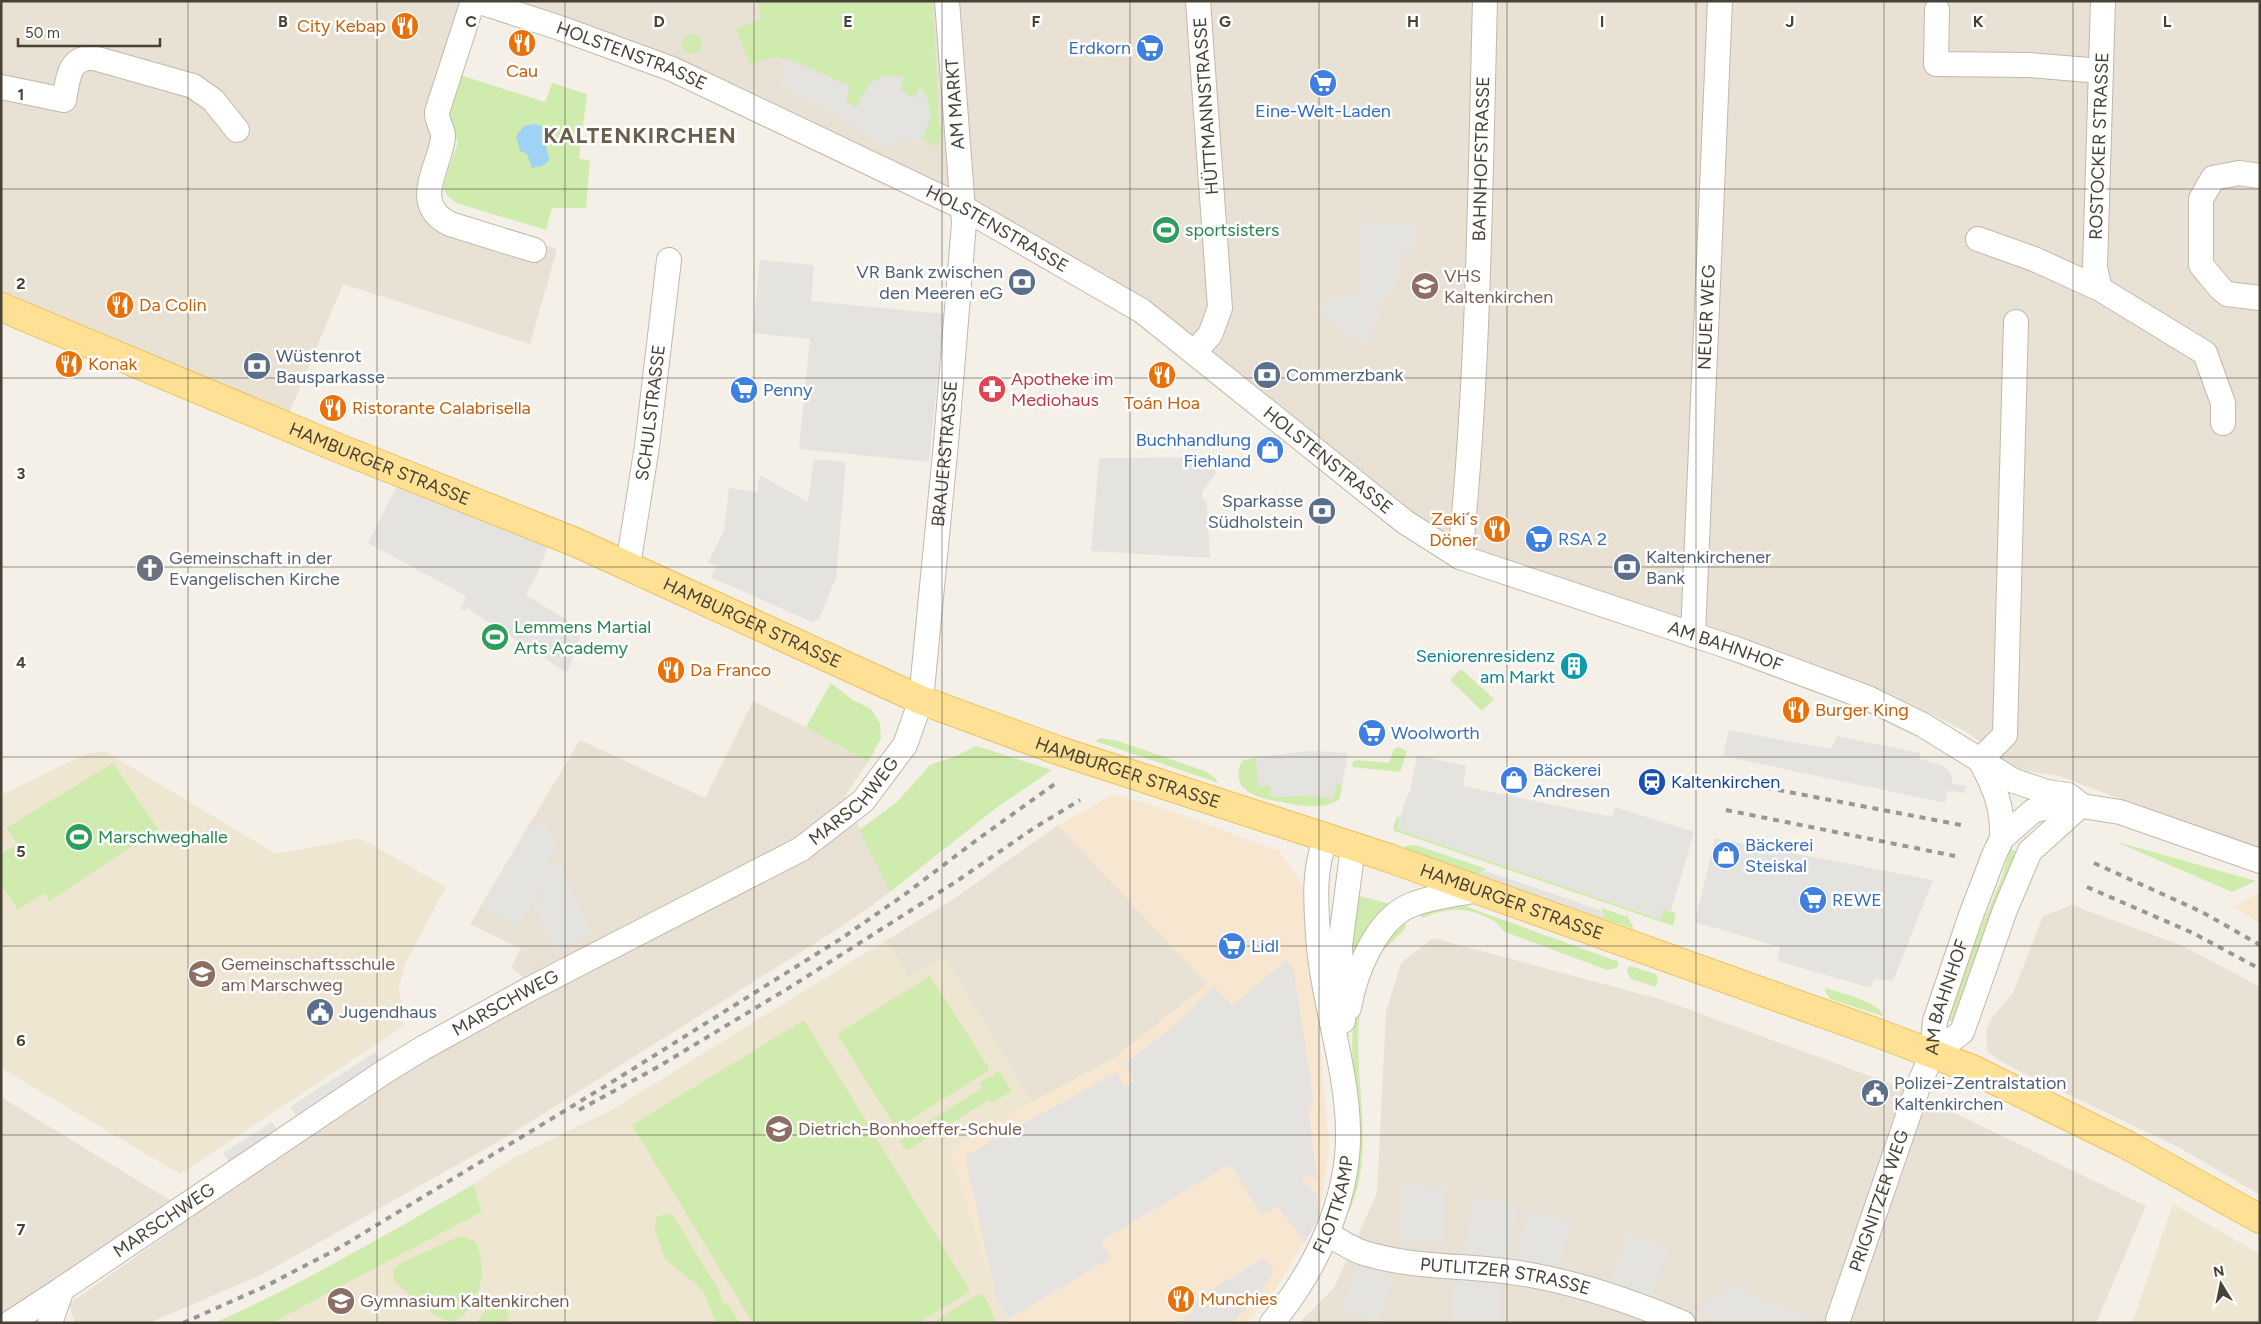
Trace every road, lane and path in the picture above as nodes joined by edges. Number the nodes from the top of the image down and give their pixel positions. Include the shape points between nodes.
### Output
1 (475, 1) edge
2 (948, 1) edge
3 (1198, 1) edge
4 (1485, 1) edge
5 (1720, 1) edge
6 (2103, 1) edge
7 (1937, 10) dead end
8 (2102, 70) junction
9 (1, 87) edge
10 (237, 130) dead end
11 (2260, 176) edge
12 (962, 207) junction
13 (1978, 240) dead end
14 (534, 250) dead end
15 (669, 260) dead end
16 (2100, 289) junction
17 (2260, 298) edge
18 (1, 307) edge
19 (2016, 322) dead end
20 (1194, 352) junction
21 (2223, 423) dead end
22 (1460, 557) junction
23 (628, 566) junction
24 (1693, 636) junction
25 (921, 700) junction
26 (1980, 760) junction
27 (2004, 784) junction
28 (2029, 811) junction
29 (2074, 811) junction
30 (1326, 838) junction
31 (2002, 838) junction
32 (1353, 847) junction
33 (2030, 851) junction
34 (2260, 861) edge
35 (1480, 890) junction
36 (1343, 1039) junction
37 (1932, 1054) junction
38 (1342, 1073) junction
39 (2260, 1220) edge
40 (1327, 1234) junction
41 (62, 1290) junction
42 (1838, 1320) dead end
43 (10, 1323) edge
44 (50, 1323) edge
45 (1272, 1323) edge
46 (1683, 1323) edge

1 - 12 street, HOLSTENSTRASSE via 672,69
1 - 14 street via 436,112 443,134 430,182 430,204 438,217 450,224
2 - 12 street, AM MARKT
3 - 20 street, HÜTTMANNSTRASSE via 1220,308 1210,335
4 - 22 street, BAHNHOFSTRASSE via 1470,459
5 - 24 street, NEUER WEG
6 - 8 street, ROSTOCKER STRASSE
7 - 8 street via 1936,64
8 - 16 street, ROSTOCKER STRASSE via 2095,268
9 - 10 street via 64,100 73,66 82,59 94,58 193,86 213,100
11 - 17 street via 2239,173 2213,178 2202,199 2202,265 2227,294
12 - 20 street, HOLSTENSTRASSE via 1142,311
12 - 25 street, BRAUERSTRASSE via 964,223 948,429
13 - 16 street via 2034,259
15 - 23 street, SCHULSTRASSE via 647,446
16 - 21 street via 2205,353 2223,403
18 - 23 main road, HAMBURGER STRASSE
19 - 26 street via 2005,735
20 - 22 street, HOLSTENSTRASSE via 1405,522
22 - 24 street, AM BAHNHOF
23 - 25 main road, HAMBURGER STRASSE
24 - 26 street, AM BAHNHOF via 1868,698 1923,725
25 - 30 main road, HAMBURGER STRASSE via 1057,750
25 - 41 street, MARSCHWEG via 905,744 863,801 801,850 528,990 423,1048
26 - 27 street, AM BAHNHOF
27 - 28 street, AM BAHNHOF
27 - 29 street, AM BAHNHOF via 2068,794
27 - 31 street, AM BAHNHOF
28 - 29 street, AM BAHNHOF via 2052,805
28 - 31 street, AM BAHNHOF
28 - 33 street, AM BAHNHOF
29 - 33 street, AM BAHNHOF
29 - 34 street, AM BAHNHOF via 2120,812
30 - 32 main road, HAMBURGER STRASSE
30 - 38 street, FLOTTKAMP via 1317,872 1315,898 1323,985
31 - 37 street, AM BAHNHOF via 1970,918 1935,1021
32 - 35 main road, HAMBURGER STRASSE
32 - 36 street, FLOTTKAMP via 1340,946
33 - 37 street, AM BAHNHOF via 2005,910 1962,1032
35 - 36 street via 1409,905 1391,918 1363,959 1350,1000
35 - 37 main road, HAMBURGER STRASSE
36 - 38 street, FLOTTKAMP
37 - 39 main road, HAMBURGER STRASSE via 1972,1068 2071,1116
37 - 42 street, PRIGNITZER WEG
38 - 40 street, FLOTTKAMP via 1348,1130 1346,1159 1339,1204
40 - 45 street, FLOTTKAMP via 1290,1301
40 - 46 street, PUTLITZER STRASSE via 1363,1253 1392,1260 1513,1272 1584,1286
41 - 43 street, MARSCHWEG
41 - 44 street

